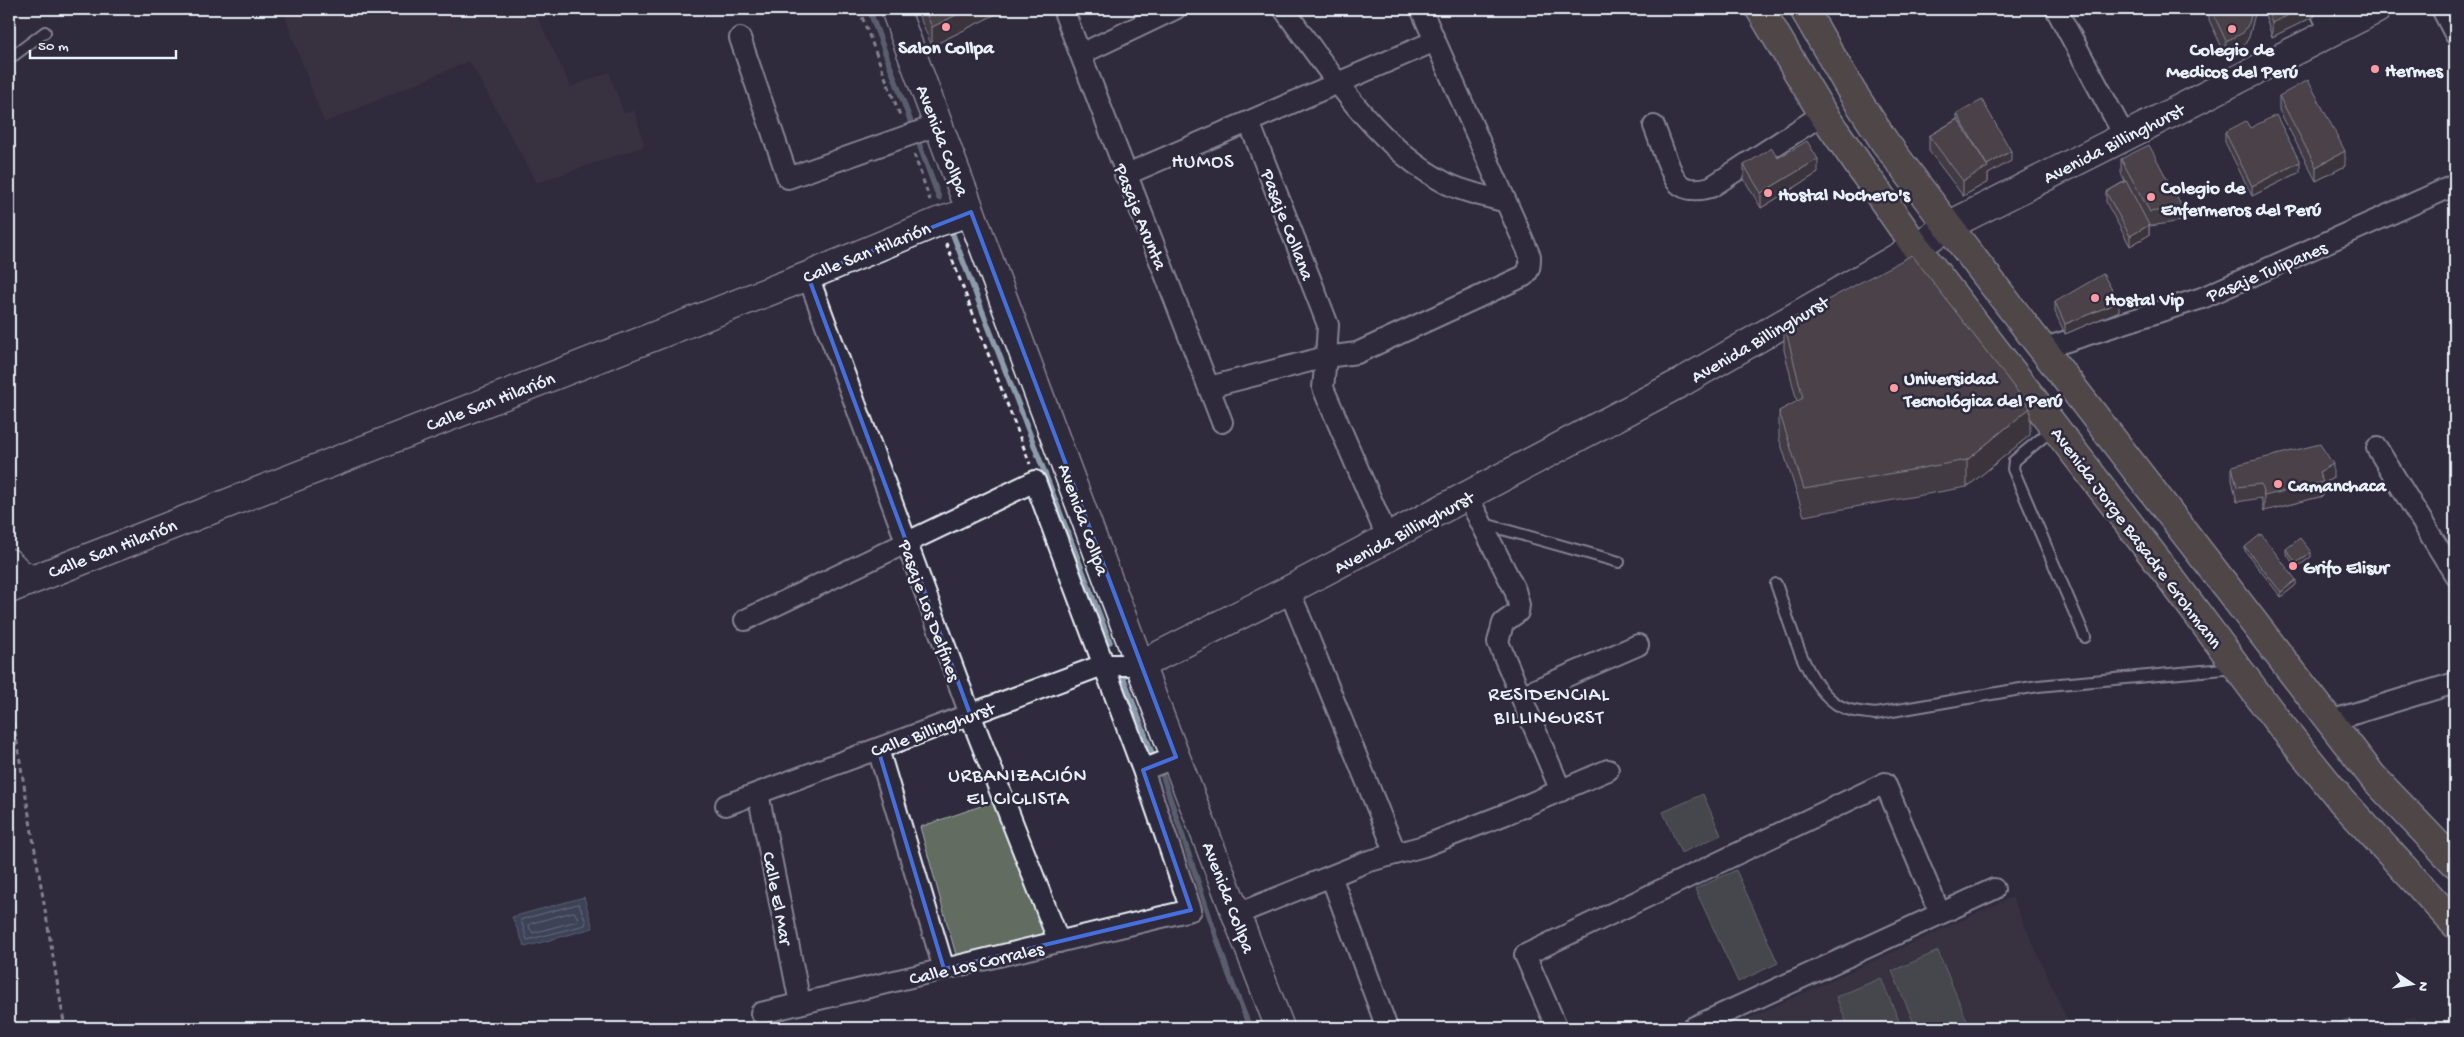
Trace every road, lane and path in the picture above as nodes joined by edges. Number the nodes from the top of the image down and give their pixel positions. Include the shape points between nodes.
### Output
1 (859, 9) edge
2 (894, 9) edge
3 (1063, 9) edge
4 (1175, 9) edge
5 (1284, 9) edge
6 (1421, 9) edge
7 (1760, 9) edge
8 (1804, 9) edge
9 (2056, 9) edge
10 (2377, 9) edge
11 (2442, 9) edge
12 (2326, 21) edge
13 (45, 32) dead end
14 (2455, 34) edge
15 (740, 38) dead end
16 (1435, 41) junction
17 (1080, 54) junction
18 (9, 59) edge
19 (1337, 84) junction
20 (1823, 114) junction
21 (1249, 122) junction
22 (938, 125) junction
23 (1654, 126) dead end
24 (2124, 135) junction
25 (908, 136) junction
26 (1125, 175) junction
27 (2455, 185) edge
28 (1506, 202) junction
29 (971, 212) junction
30 (938, 222) junction
31 (1948, 226) junction
32 (1916, 247) junction
33 (808, 276) junction
34 (2042, 349) junction
35 (1326, 357) junction
36 (2005, 363) junction
37 (1209, 386) junction
38 (1222, 422) dead end
39 (2055, 428) junction
40 (2376, 448) dead end
41 (1034, 481) junction
42 (1468, 497) junction
43 (1480, 523) junction
44 (1388, 539) junction
45 (906, 543) junction
46 (2194, 544) junction
47 (1619, 562) dead end
48 (9, 563) edge
49 (2163, 568) junction
50 (2455, 575) edge
51 (20, 584) edge
52 (1776, 584) dead end
53 (1290, 590) junction
54 (745, 620) dead end
55 (2085, 637) dead end
56 (1638, 646) dead end
57 (1103, 665) junction
58 (1140, 665) junction
59 (2237, 668) junction
60 (2455, 683) edge
61 (9, 696) edge
62 (1521, 696) junction
63 (970, 714) junction
64 (2330, 721) junction
65 (878, 749) junction
66 (1176, 757) junction
67 (1142, 770) junction
68 (1608, 770) dead end
69 (2373, 777) junction
70 (1561, 790) junction
71 (758, 793) junction
72 (2342, 801) junction
73 (726, 805) dead end
74 (1396, 854) junction
75 (2455, 863) edge
76 (1332, 876) junction
77 (1994, 889) dead end
78 (1237, 914) junction
79 (1940, 914) junction
80 (2455, 924) edge
81 (1058, 942) junction
82 (944, 969) junction
83 (800, 1003) junction
84 (761, 1013) dead end
85 (65, 1028) edge
86 (1280, 1028) edge
87 (1387, 1028) edge
88 (1557, 1028) edge
89 (1692, 1028) edge

1 - 25 path
2 - 22 street, Avenida Collpa
3 - 17 street, Pasaje Arunta
4 - 17 street
5 - 19 street
6 - 16 street
7 - 20 highway, Avenida Jorge Basadre Grohmann
8 - 31 highway, Avenida Jorge Basadre Grohmann via 1884,141
9 - 24 street
10 - 12 street, Avenida Billinghurst
11 - 14 street
12 - 24 street, Avenida Billinghurst
13 - 18 lane
15 - 25 street via 788,178
16 - 19 street
16 - 28 street
17 - 26 street, Pasaje Arunta
19 - 21 street
19 - 28 street via 1406,159 1445,183
20 - 23 street via 1711,187 1698,190 1677,182
20 - 32 highway, Avenida Jorge Basadre Grohmann
21 - 26 street
21 - 35 street, Pasaje Collana via 1328,325
22 - 25 street
22 - 29 street, Avenida Collpa
24 - 31 street, Avenida Billinghurst
25 - 30 path
26 - 37 street, Pasaje Arunta
27 - 34 street, Pasaje Tulipanes via 2202,298
28 - 35 street via 1530,256 1529,269 1524,276 1357,353
29 - 30 street, Calle San Hilarión
29 - 58 street, Avenida Collpa
30 - 33 street, Calle San Hilarión
30 - 41 path via 1028,454
31 - 32 street, Avenida Billinghurst
31 - 34 highway, Avenida Jorge Basadre Grohmann
32 - 36 highway, Avenida Jorge Basadre Grohmann
32 - 42 street, Avenida Billinghurst via 1682,382
33 - 45 street, Pasaje Los Delfines
33 - 51 street, Calle San Hilarión
34 - 36 highway
34 - 46 highway, Avenida Jorge Basadre Grohmann
35 - 37 street
35 - 44 street via 1322,388
36 - 39 highway, Avenida Jorge Basadre Grohmann
37 - 38 street, Pasaje Arunta
39 - 49 highway, Avenida Jorge Basadre Grohmann
39 - 55 lane via 2014,461 2013,469
40 - 50 street
41 - 45 street
41 - 57 street
42 - 43 street
42 - 44 street, Avenida Billinghurst
43 - 47 lane
43 - 62 street via 1515,590 1519,605 1518,612 1503,624 1498,642
44 - 53 street, Avenida Billinghurst
45 - 54 street
45 - 63 street, Pasaje Los Delfines
46 - 49 highway
46 - 64 highway, Avenida Jorge Basadre Grohmann
48 - 51 street via 19,573
49 - 59 highway, Avenida Jorge Basadre Grohmann
52 - 59 lane via 1806,666 1816,683 1834,702 1853,711 1875,714 2038,686
53 - 58 street, Avenida Billinghurst
53 - 74 street
56 - 62 street
57 - 58 street, Calle Billinghurst
57 - 63 street, Calle Billinghurst
57 - 67 street
58 - 66 street, Avenida Collpa
59 - 72 highway, Avenida Jorge Basadre Grohmann
60 - 64 street
61 - 85 path
62 - 70 street
63 - 65 street, Calle Billinghurst
63 - 81 street, Pasaje Los Delfines
64 - 69 highway, Avenida Jorge Basadre Grohmann
65 - 71 street, Calle Billinghurst
65 - 82 street
66 - 67 street
66 - 78 street, Avenida Collpa
67 - 81 street, Calle Los Corrales via 1191,910
68 - 70 street
69 - 72 highway
69 - 75 highway, Avenida Jorge Basadre Grohmann
70 - 74 street via 1443,839
71 - 73 street, Calle Billinghurst
71 - 83 street, Calle El Mar
72 - 80 highway, Avenida Jorge Basadre Grohmann
74 - 76 street
76 - 78 street
76 - 87 street
77 - 79 street
78 - 86 street, Avenida Collpa
79 - 88 street via 1885,783 1525,955
79 - 89 street
81 - 82 street, Calle Los Corrales
82 - 83 street, Calle Los Corrales
83 - 84 street, Calle Los Corrales

